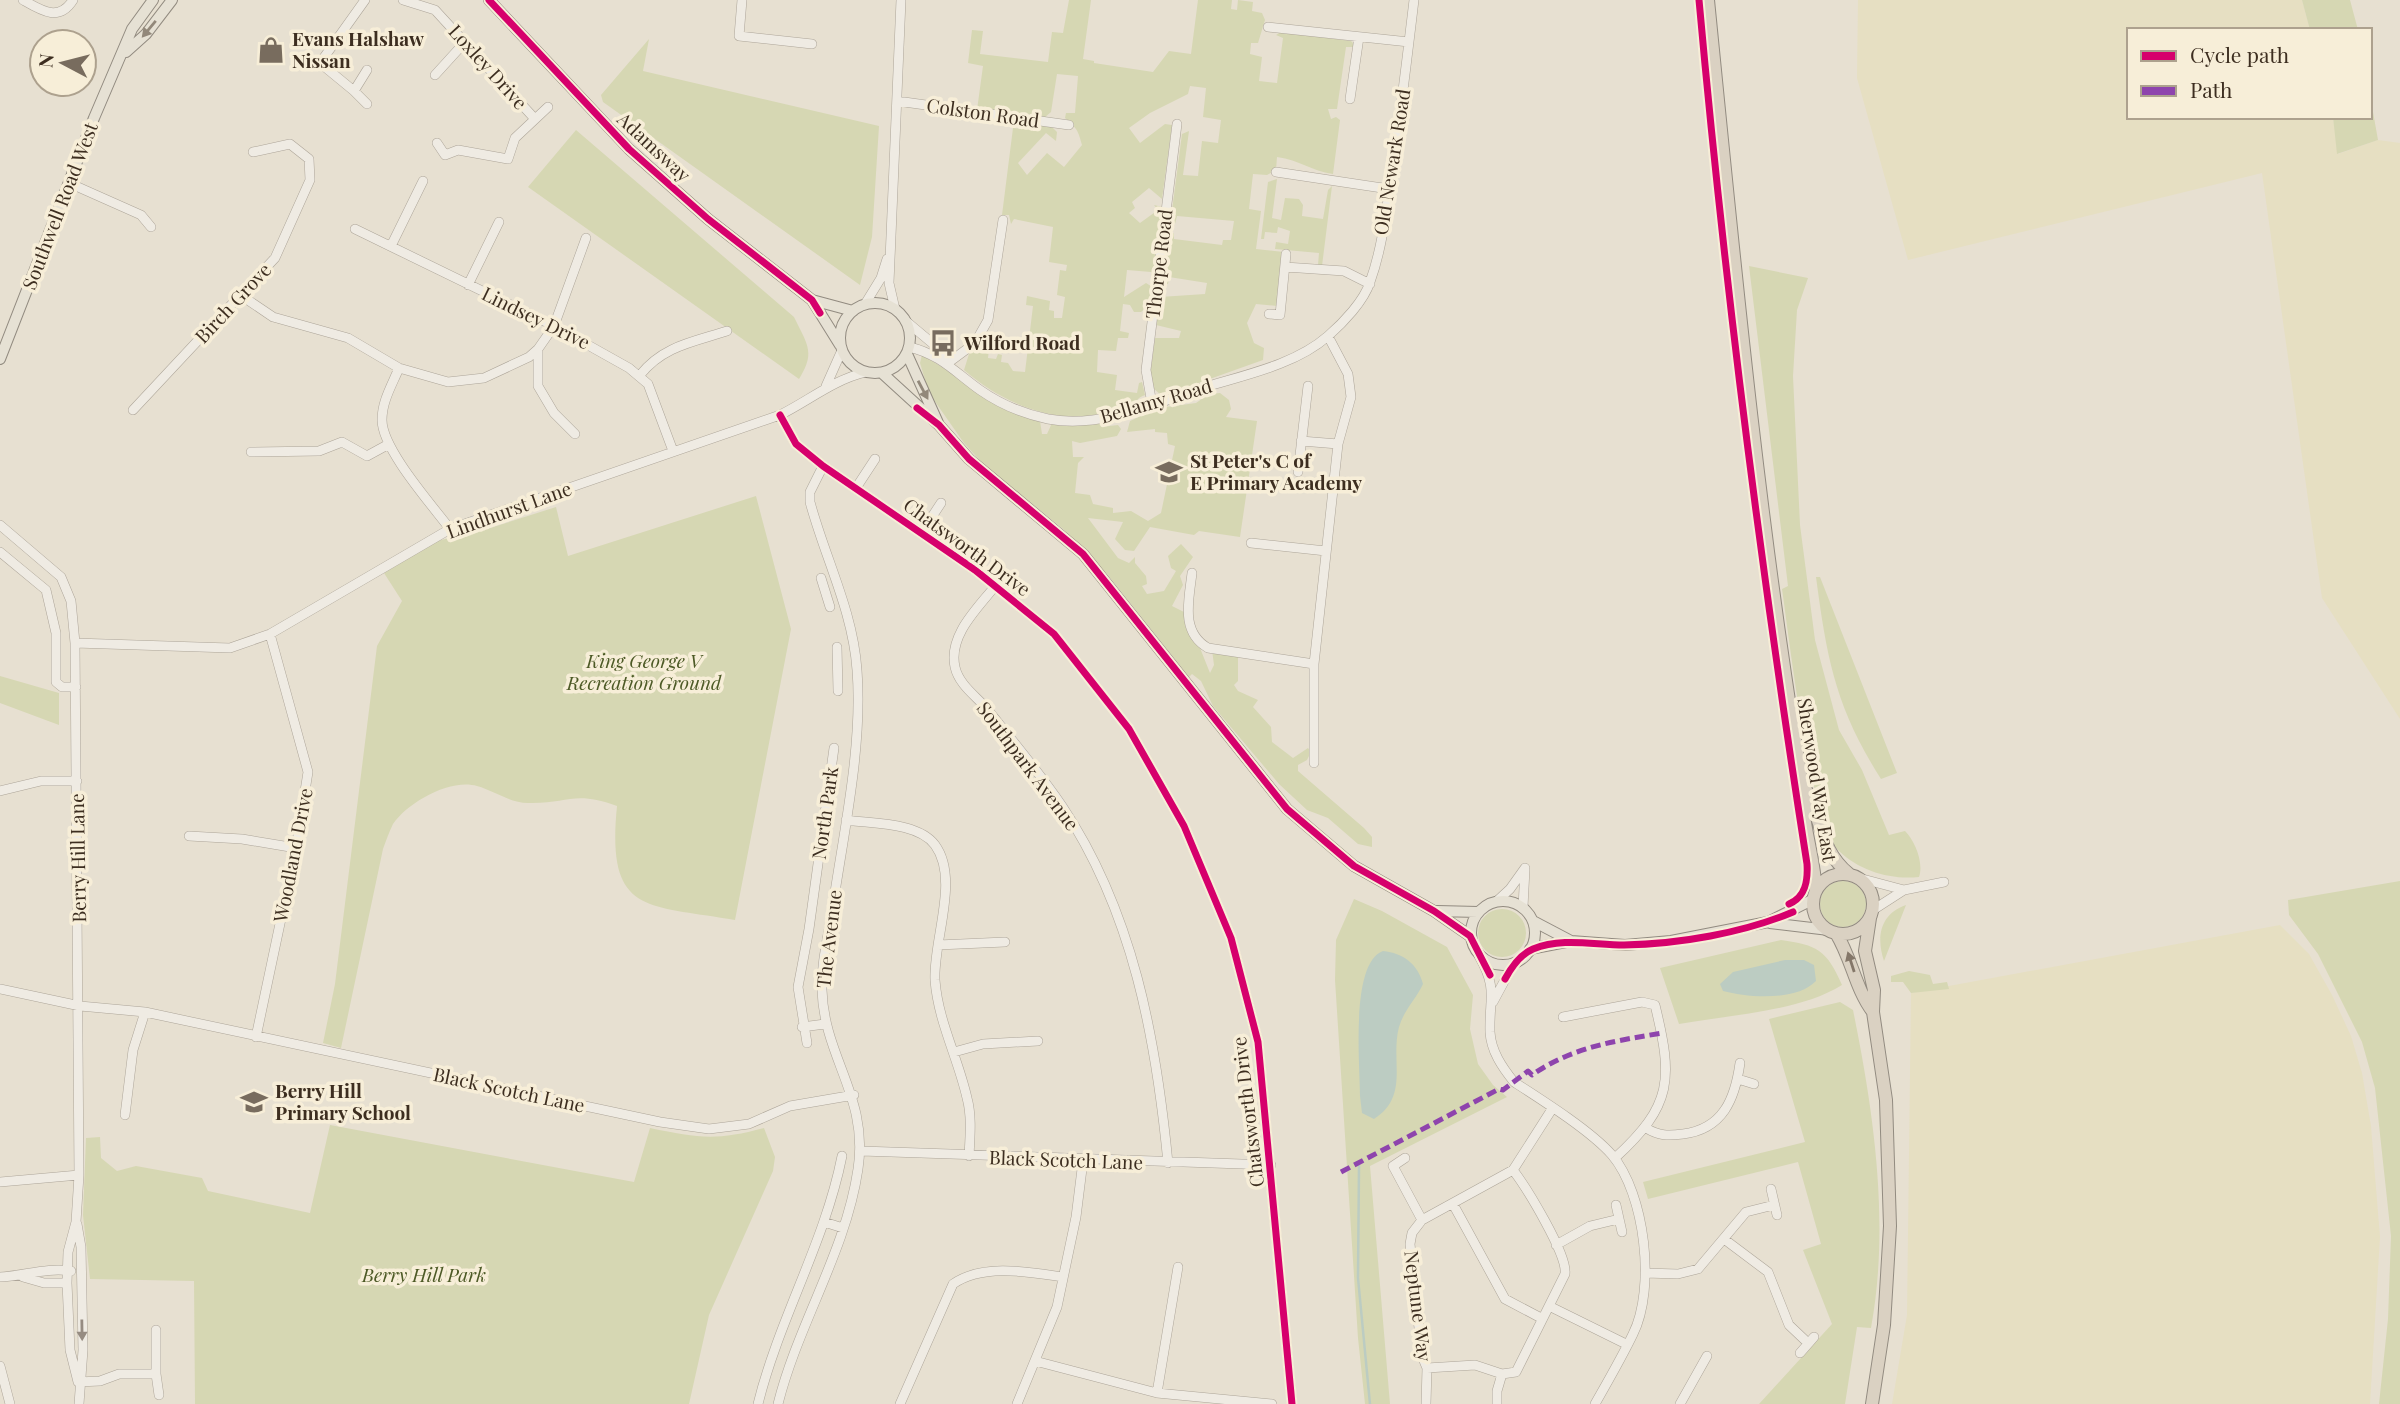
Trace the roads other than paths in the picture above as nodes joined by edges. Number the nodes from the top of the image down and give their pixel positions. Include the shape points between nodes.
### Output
1 (73, 0) edge
2 (153, 0) edge
3 (172, 0) edge
4 (365, 0) edge
5 (403, 0) edge
6 (489, 0) edge
7 (743, 0) edge
8 (901, 0) edge
9 (1414, 0) edge
10 (1708, 0) edge
11 (26, 2) edge
12 (25, 13) dead end
13 (1268, 27) dead end
14 (1359, 37) junction
15 (466, 42) junction
16 (1409, 42) junction
17 (812, 44) dead end
18 (124, 54) junction
19 (367, 70) dead end
20 (435, 75) dead end
21 (354, 91) junction
22 (1350, 99) dead end
23 (897, 101) junction
24 (367, 104) dead end
25 (548, 107) dead end
26 (535, 119) junction
27 (1177, 124) dead end
28 (1069, 125) dead end
29 (437, 143) dead end
30 (253, 152) dead end
31 (1276, 172) dead end
32 (423, 181) dead end
33 (69, 183) junction
34 (1389, 189) junction
35 (1003, 220) dead end
36 (499, 222) dead end
37 (150, 227) dead end
38 (355, 229) dead end
39 (586, 238) dead end
40 (391, 246) junction
41 (891, 248) junction
42 (1286, 254) dead end
43 (1285, 267) junction
44 (1370, 284) junction
45 (468, 285) junction
46 (239, 294) junction
47 (812, 300) junction
48 (865, 304) junction
49 (895, 309) junction
50 (853, 310) junction
51 (1269, 314) dead end
52 (907, 322) junction
53 (554, 326) junction
54 (727, 331) dead end
55 (1328, 336) junction
56 (841, 347) junction
57 (538, 349) junction
58 (908, 351) junction
59 (0, 359) edge
60 (948, 363) junction
61 (398, 368) junction
62 (866, 372) junction
63 (882, 373) junction
64 (640, 375) junction
65 (827, 386) junction
66 (1308, 386) dead end
67 (1152, 404) junction
68 (133, 411) dead end
69 (780, 415) junction
70 (939, 425) junction
71 (575, 434) dead end
72 (1301, 441) junction
73 (389, 444) junction
74 (1338, 444) junction
75 (673, 451) junction
76 (251, 452) dead end
77 (874, 459) dead end
78 (823, 466) junction
79 (1298, 472) dead end
80 (856, 488) junction
81 (941, 503) dead end
82 (450, 529) junction
83 (2, 530) edge
84 (922, 532) junction
85 (1251, 543) dead end
86 (1326, 551) junction
87 (0, 552) edge
88 (1192, 573) dead end
89 (821, 578) dead end
90 (996, 585) junction
91 (841, 589) junction
92 (825, 593) junction
93 (830, 607) dead end
94 (270, 634) junction
95 (75, 643) junction
96 (837, 647) dead end
97 (1314, 664) junction
98 (857, 669) junction
99 (839, 670) junction
100 (76, 687) junction
101 (838, 691) dead end
102 (834, 748) dead end
103 (1314, 763) dead end
104 (832, 767) junction
105 (852, 769) junction
106 (77, 781) junction
107 (1802, 783) junction
108 (0, 791) edge
109 (846, 820) junction
110 (189, 836) dead end
111 (296, 848) junction
112 (1854, 876) junction
113 (1944, 882) dead end
114 (1904, 890) junction
115 (1815, 895) junction
116 (1497, 901) junction
117 (1523, 907) junction
118 (1434, 911) junction
119 (1478, 912) junction
120 (1871, 914) junction
121 (1533, 921) junction
122 (1768, 922) junction
123 (1833, 932) junction
124 (1470, 936) junction
125 (1571, 941) junction
126 (1005, 942) dead end
127 (938, 945) junction
128 (1530, 950) junction
129 (1479, 956) junction
130 (1514, 963) junction
131 (0, 989) edge
132 (1493, 1004) junction
133 (80, 1006) junction
134 (145, 1012) junction
135 (1873, 1012) junction
136 (1563, 1017) dead end
137 (825, 1024) junction
138 (802, 1027) junction
139 (256, 1037) junction
140 (1038, 1041) dead end
141 (807, 1044) dead end
142 (954, 1052) junction
143 (1740, 1063) dead end
144 (1738, 1079) junction
145 (1754, 1084) dead end
146 (853, 1095) junction
147 (1552, 1110) junction
148 (125, 1115) dead end
149 (1646, 1128) junction
150 (861, 1151) junction
151 (842, 1156) dead end
152 (969, 1156) junction
153 (1405, 1157) dead end
154 (1615, 1158) junction
155 (1083, 1161) junction
156 (1168, 1163) junction
157 (1271, 1165) junction
158 (1513, 1170) junction
159 (79, 1175) junction
160 (0, 1182) edge
161 (1771, 1189) dead end
162 (1453, 1204) junction
163 (1616, 1205) dead end
164 (1619, 1219) junction
165 (1422, 1220) junction
166 (824, 1222) junction
167 (844, 1228) junction
168 (1622, 1232) dead end
169 (1724, 1239) junction
170 (1556, 1245) junction
171 (1178, 1267) dead end
172 (75, 1273) junction
173 (1645, 1273) junction
174 (0, 1276) edge
175 (21, 1276) junction
176 (1063, 1276) junction
177 (67, 1283) junction
178 (1549, 1306) junction
179 (1541, 1318) junction
180 (156, 1330) dead end
181 (1626, 1344) junction
182 (1800, 1353) dead end
183 (1707, 1356) dead end
184 (1035, 1361) junction
185 (0, 1366) edge
186 (1427, 1368) junction
187 (156, 1374) junction
188 (1502, 1374) junction
189 (78, 1382) junction
190 (761, 1391) junction
191 (781, 1393) junction
192 (1157, 1393) junction
193 (159, 1395) dead end
194 (1174, 1400) edge
195 (10, 1404) edge
196 (79, 1404) edge
197 (758, 1404) edge
198 (778, 1404) edge
199 (900, 1404) edge
200 (1017, 1404) edge
201 (1272, 1404) edge
202 (1292, 1404) edge
203 (1426, 1404) edge
204 (1497, 1404) edge
205 (1595, 1404) edge
206 (1680, 1404) edge
207 (1872, 1404) edge

1 - 11 street via 58,14
2 - 18 main road, Southwell Road West via 132,29
3 -> 18 main road, Southwell Road West
4 - 21 street via 320,62
5 - 15 street, Loxley Drive via 435,10
6 - 47 main road, Adamsway via 629,149 708,219
7 - 17 street via 738,36
8 - 23 street
9 - 16 street, Old Newark Road
10 - 107 highway, Sherwood Way East via 1734,258
11 - 12 street
13 - 14 street
14 - 16 street
14 - 22 street
15 - 20 street
15 - 26 street, Loxley Drive
16 - 34 street, Old Newark Road
18 - 33 main road, Southwell Road West
19 - 21 street
21 - 24 street
23 - 28 street, Colston Road
23 - 41 street
25 - 26 street, Loxley Drive
26 - 29 street, Loxley Drive via 515,138 508,159 458,150 445,155
27 - 67 street, Thorpe Road via 1146,370
30 - 46 street, Birch Grove via 290,144 309,159 310,180 275,258
31 - 34 street
32 - 40 street
33 - 37 street via 141,215
33 - 59 main road, Southwell Road West
34 - 44 street, Old Newark Road
35 - 60 street via 988,320 975,342
36 - 45 street
38 - 40 street, Lindsey Drive
39 - 53 street
40 - 45 street, Lindsey Drive
41 - 48 street via 881,278
41 - 49 street via 889,283
42 - 43 street
43 - 44 street via 1343,271
43 - 51 street via 1280,314
44 - 55 street, Old Newark Road
45 - 53 street, Lindsey Drive
46 - 61 street via 273,317 348,338
46 - 68 street, Birch Grove
47 - 50 main road, Adamsway
47 - 56 main road, Adamsway
48 - 49 main road
48 - 50 main road
49 - 52 main road
50 - 56 main road via 842,326
52 - 58 main road
52 - 60 street, Bellamy Road via 944,353
53 - 57 street
53 - 64 street, Lindsey Drive
54 - 64 street via 665,351
55 - 67 street, Bellamy Road via 1278,363
55 - 74 street via 1348,374 1351,397
56 - 62 main road via 853,366
56 - 65 street
57 - 61 street via 484,379 448,382
57 - 71 street via 538,386 554,413
58 - 60 street, Bellamy Road via 926,351
58 - 63 main road
58 -> 70 main road
60 - 67 street, Bellamy Road via 999,401 1047,418 1084,420
61 - 73 street via 384,402 382,422
62 - 63 main road
62 - 65 street, Lindhurst Lane
63 - 70 main road
64 - 75 street, Lindsey Drive via 648,384
65 - 69 street, Lindhurst Lane
66 - 72 street
69 - 75 street, Lindhurst Lane
69 - 78 street, Chatsworth Drive via 796,444
70 - 118 main road via 969,459 1083,554 1287,809 1354,866
72 - 74 street
72 - 79 street
73 - 76 street via 367,456 342,442 319,451
73 - 82 street
74 - 86 street
75 - 82 street, Lindhurst Lane
77 - 80 street
78 - 80 street, Chatsworth Drive
78 - 91 street, The Avenue via 810,502
80 - 84 street, Chatsworth Drive
81 - 84 street
82 - 94 street, Lindhurst Lane
83 - 95 street, Berry Hill Lane via 61,577 71,600
84 - 90 street, Chatsworth Drive
85 - 86 street
86 - 97 street
87 - 100 street via 46,590 56,633 56,682
88 - 97 street via 1188,618 1201,645
89 - 92 street
90 - 156 street, Southpark Avenue via 960,632 955,645 956,671 1061,804 1103,881 1148,1016
90 - 157 street, Chatsworth Drive via 1054,634 1094,682 1129,729 1184,826 1231,938 1249,1003 1258,1042
91 - 92 street
91 - 98 street, The Avenue
92 - 93 street
94 - 95 street, Lindhurst Lane via 230,648
94 - 111 street, Woodland Drive via 308,772
95 - 100 street, Berry Hill Lane
96 - 99 street
97 - 103 street
98 - 99 street
98 - 105 street, The Avenue
99 - 101 street
100 - 106 street, Berry Hill Lane
102 - 104 street, North Park
104 - 105 street
104 - 138 street, North Park via 798,988
105 - 109 street, The Avenue
106 - 108 street via 41,781
106 - 133 street, Berry Hill Lane
107 - 112 highway, Sherwood Way East via 1826,847 1836,863
107 - 115 highway, Sherwood Way East via 1815,862
109 - 127 street via 914,831 933,842 946,868
109 - 137 street, The Avenue via 823,966
110 - 111 street via 232,837
111 - 139 street, Woodland Drive
112 - 114 street
112 - 115 highway via 1830,877
112 - 120 highway via 1871,893
113 - 114 street
114 - 120 street
115 - 122 main road
115 - 123 highway via 1816,917
116 - 117 main road
116 - 117 street via 1525,868
116 - 119 main road
117 - 121 main road
118 - 119 main road
118 - 124 main road
119 - 124 main road
120 - 123 highway via 1860,929
120 - 135 highway via 1865,951 1874,990
121 - 125 main road
121 - 128 main road via 1535,936
122 - 123 main road
122 - 125 main road via 1671,941 1625,945
135 -> 123 highway via 1859,994 1852,962
124 - 129 main road
125 - 128 main road
126 - 127 street
127 - 142 street via 938,1000
128 - 130 main road
129 - 130 main road via 1490,963
129 - 132 street via 1491,976
130 - 132 street
131 - 133 street, Black Scotch Lane
132 - 147 street via 1490,1032 1503,1068
133 - 134 street, Black Scotch Lane
133 - 159 street, Berry Hill Lane
134 - 139 street, Black Scotch Lane
134 - 148 street via 133,1050
135 - 207 highway via 1886,1100 1890,1226 1884,1325
136 - 149 street via 1642,1002 1655,1005 1668,1061 1663,1095
137 - 138 street
137 - 146 street, The Avenue
138 - 141 street, North Park
139 - 146 street, Black Scotch Lane via 709,1129 749,1124 790,1106
140 - 142 street via 983,1044
142 - 152 street via 968,1100
143 - 144 street
144 - 145 street
144 - 149 street via 1722,1118 1711,1127 1671,1136
146 - 150 street, The Avenue
147 - 154 street
147 - 158 street
149 - 154 street
150 - 152 street, Black Scotch Lane
150 - 167 street, The Avenue
151 - 166 street
152 - 155 street, Black Scotch Lane
153 - 165 street via 1393,1166
154 - 173 street via 1635,1203
155 - 156 street, Black Scotch Lane
155 - 176 street
156 - 157 street, Black Scotch Lane
157 - 202 street, Chatsworth Drive
158 - 162 street
158 - 170 street
159 - 160 street
159 - 172 street, Berry Hill Lane
161 - 169 street via 1776,1210 1746,1212
162 - 165 street
162 - 179 street via 1505,1299
163 - 164 street
164 - 168 street
164 - 170 street via 1590,1226
165 - 186 street, Neptune Way via 1410,1244
166 - 167 street
166 - 190 street
167 - 191 street, The Avenue
169 - 173 street via 1698,1269
169 - 182 street via 1768,1272 1789,1325 1811,1340
170 - 178 street via 1566,1268
171 - 192 street
172 - 175 street via 43,1270
172 - 177 street
172 -> 189 street via 83,1350
173 - 181 street via 1634,1333
174 - 175 street
175 - 177 street
176 - 184 street via 1057,1307
176 - 199 street via 974,1274 953,1284
177 - 189 street via 70,1350
178 - 179 street
178 - 181 street
179 - 188 street via 1516,1372
180 - 187 street
181 - 205 street
183 - 206 street
184 - 192 street
184 - 200 street
185 - 195 street
186 - 188 street via 1475,1364
186 - 203 street, Neptune Way
187 - 189 street via 119,1374
187 - 193 street
188 - 204 street
189 - 196 street
190 - 191 street
190 - 197 street
191 - 198 street, The Avenue
192 - 194 street
194 - 201 street

